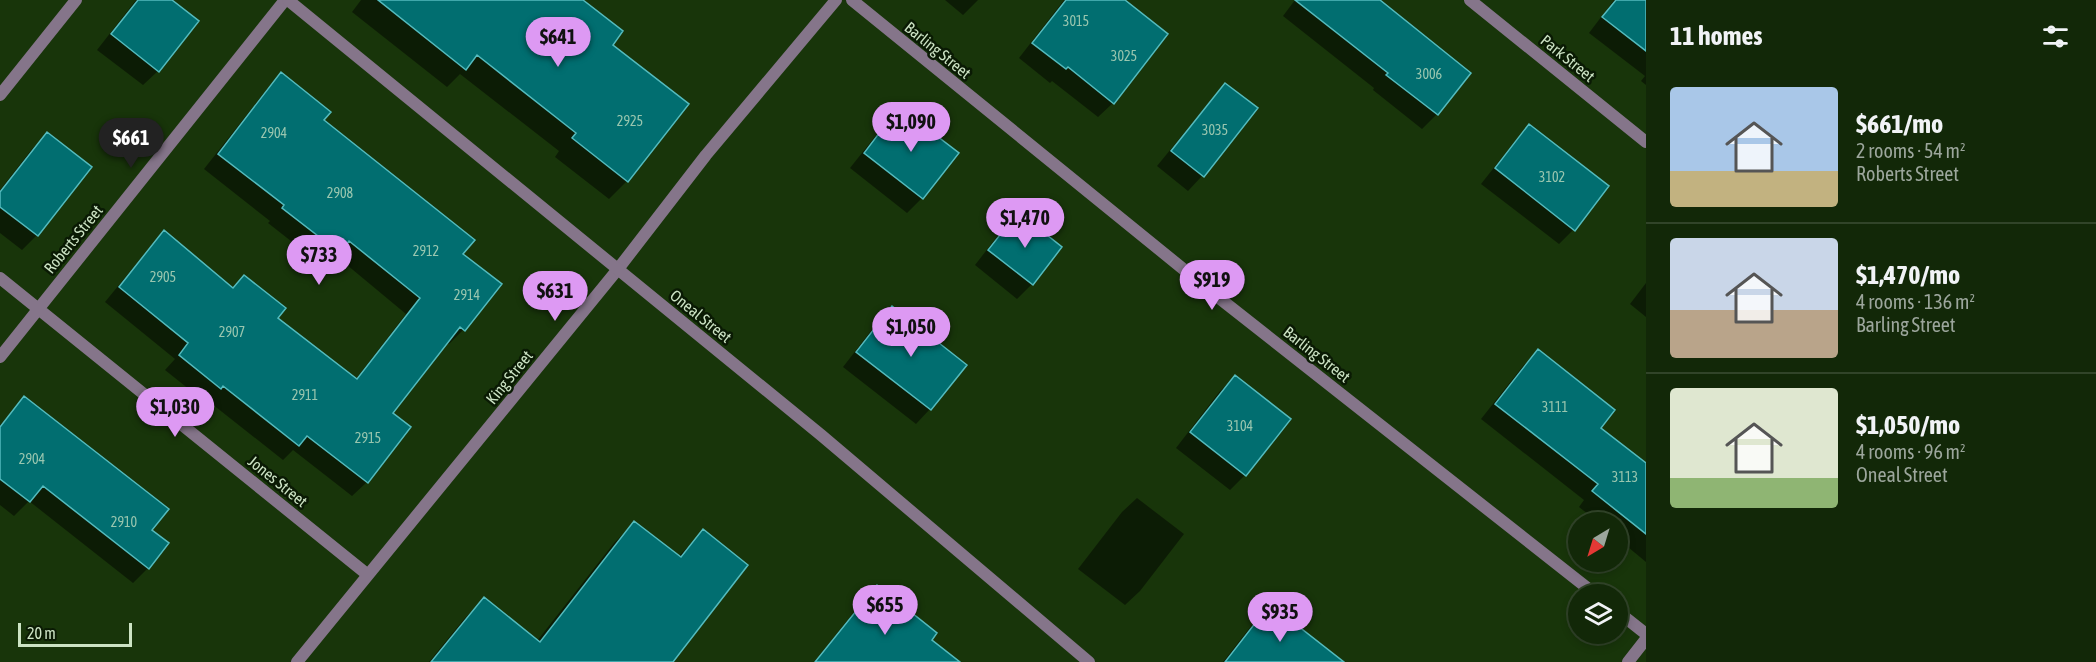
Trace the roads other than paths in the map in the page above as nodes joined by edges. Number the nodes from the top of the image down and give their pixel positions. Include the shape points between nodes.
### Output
1 (76, 0) edge
2 (286, 0) edge
3 (836, 0) edge
4 (852, 0) edge
5 (1470, 0) edge
6 (0, 95) edge
7 (1646, 142) edge
8 (618, 269) junction
9 (0, 278) edge
10 (38, 309) junction
11 (0, 357) edge
12 (368, 575) junction
13 (1582, 584) edge
14 (1628, 620) edge
15 (1646, 634) edge
16 (1646, 639) edge
17 (297, 662) edge
18 (1089, 662) edge
19 (1628, 662) edge

1 - 6 street
2 - 8 street, Oneal Street
2 - 10 street, Roberts Street
3 - 8 street, King Street via 706,155
4 - 13 street, Barling Street via 1214,294
5 - 7 street, Park Street
8 - 12 street, King Street
8 - 18 street, Oneal Street
9 - 10 street, Jones Street
10 - 11 street, Roberts Street
10 - 12 street, Jones Street
12 - 17 street, King Street
14 - 15 street
16 - 19 street

